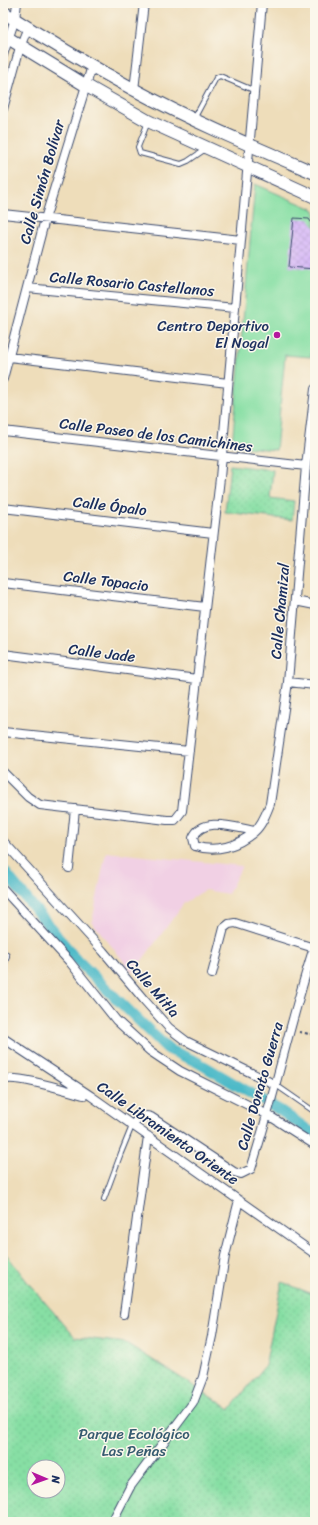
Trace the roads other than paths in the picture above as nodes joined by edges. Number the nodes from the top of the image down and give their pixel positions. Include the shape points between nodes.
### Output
1 (17, 3) edge
2 (262, 3) edge
3 (142, 4) edge
4 (3, 12) edge
5 (15, 19) junction
6 (28, 27) junction
7 (6, 37) edge
8 (20, 46) junction
9 (3, 55) edge
10 (92, 66) junction
11 (85, 85) junction
12 (134, 90) junction
13 (254, 90) junction
14 (3, 109) edge
15 (194, 119) junction
16 (148, 121) junction
17 (250, 145) junction
18 (206, 148) junction
19 (247, 166) junction
20 (315, 173) edge
21 (315, 197) edge
22 (3, 214) edge
23 (45, 219) junction
24 (241, 240) junction
25 (27, 288) junction
26 (235, 308) junction
27 (9, 357) junction
28 (3, 378) edge
29 (228, 383) junction
30 (315, 389) edge
31 (3, 431) edge
32 (222, 457) junction
33 (306, 466) junction
34 (3, 508) edge
35 (214, 533) junction
36 (3, 583) edge
37 (295, 601) junction
38 (315, 605) edge
39 (205, 607) junction
40 (3, 654) edge
41 (197, 679) junction
42 (288, 682) junction
43 (315, 685) edge
44 (3, 732) edge
45 (189, 751) junction
46 (3, 772) edge
47 (75, 809) junction
48 (255, 831) junction
49 (3, 841) edge
50 (69, 868) dead end
51 (3, 889) edge
52 (314, 946) edge
53 (3, 954) edge
54 (3, 963) edge
55 (212, 974) dead end
56 (3, 1038) edge
57 (3, 1080) edge
58 (275, 1089) junction
59 (91, 1096) junction
60 (269, 1111) junction
61 (315, 1112) edge
62 (132, 1126) junction
63 (148, 1136) junction
64 (315, 1145) edge
65 (104, 1199) dead end
66 (239, 1200) junction
67 (315, 1254) edge
68 (124, 1314) dead end
69 (112, 1522) edge

1 - 5 street
2 - 13 street
3 - 12 street
4 - 5 street
5 - 6 street
5 - 7 street
6 - 8 street
6 - 10 street
7 - 8 street
7 - 9 street
8 - 11 street
8 - 14 street
10 - 11 street, Calle Simón Bolívar
10 - 12 street
11 - 16 street
11 - 23 street, Calle Simón Bolívar
12 - 15 street
13 - 15 lane via 220,76 216,78
13 - 17 street
15 - 17 street
16 - 18 street
16 - 18 lane via 138,147 140,153 181,164
17 - 19 street
17 - 20 street
18 - 19 street
19 - 21 street
19 - 24 street
22 - 23 street
23 - 24 street
23 - 25 street, Calle Simón Bolívar
24 - 26 street
25 - 26 street, Calle Rosario Castellanos
25 - 27 street, Calle Simón Bolívar
26 - 29 street
27 - 28 street, Calle Simón Bolívar
27 - 29 street
29 - 32 street
30 - 33 street, Calle Chamizal
31 - 32 street, Calle Paseo de los Camichines
32 - 33 street, Calle Paseo de los Camichines
32 - 35 street
33 - 37 street, Calle Chamizal
34 - 35 street, Calle Ópalo
35 - 39 street
36 - 39 street, Calle Topacio
37 - 38 street
37 - 42 street, Calle Chamizal
39 - 41 street
40 - 41 street, Calle Jade
41 - 45 street
42 - 43 street
42 - 48 street, Calle Chamizal via 270,804 264,819
44 - 45 street
45 - 47 street via 182,811 175,820
46 - 47 street via 28,797 40,805
47 - 50 street
48 - 48 street, Calle Chamizal via 239,842 219,850 195,846 193,838 195,831 201,827 215,824
49 - 58 street, Calle Mitla via 169,1028 186,1041
51 - 60 street via 69,961 116,1020 150,1051 180,1071
52 - 55 street via 234,923 229,924 224,928
52 - 58 street, Calle Donato Guerra
53 - 54 street
56 - 59 street, Calle Libramiento Oriente
57 - 59 street via 22,1079
58 - 60 street, Calle Donato Guerra
58 - 61 lane, Calle Mitla
59 - 62 street, Calle Libramiento Oriente
60 - 62 street, Calle Donato Guerra via 251,1169 241,1174 234,1172 151,1117 139,1117
60 - 64 street
62 - 63 street, Calle Libramiento Oriente
62 - 65 lane
63 - 66 street, Calle Libramiento Oriente
63 - 68 street
66 - 67 street, Calle Libramiento Oriente
66 - 69 street via 225,1256 203,1377 193,1403 130,1487

